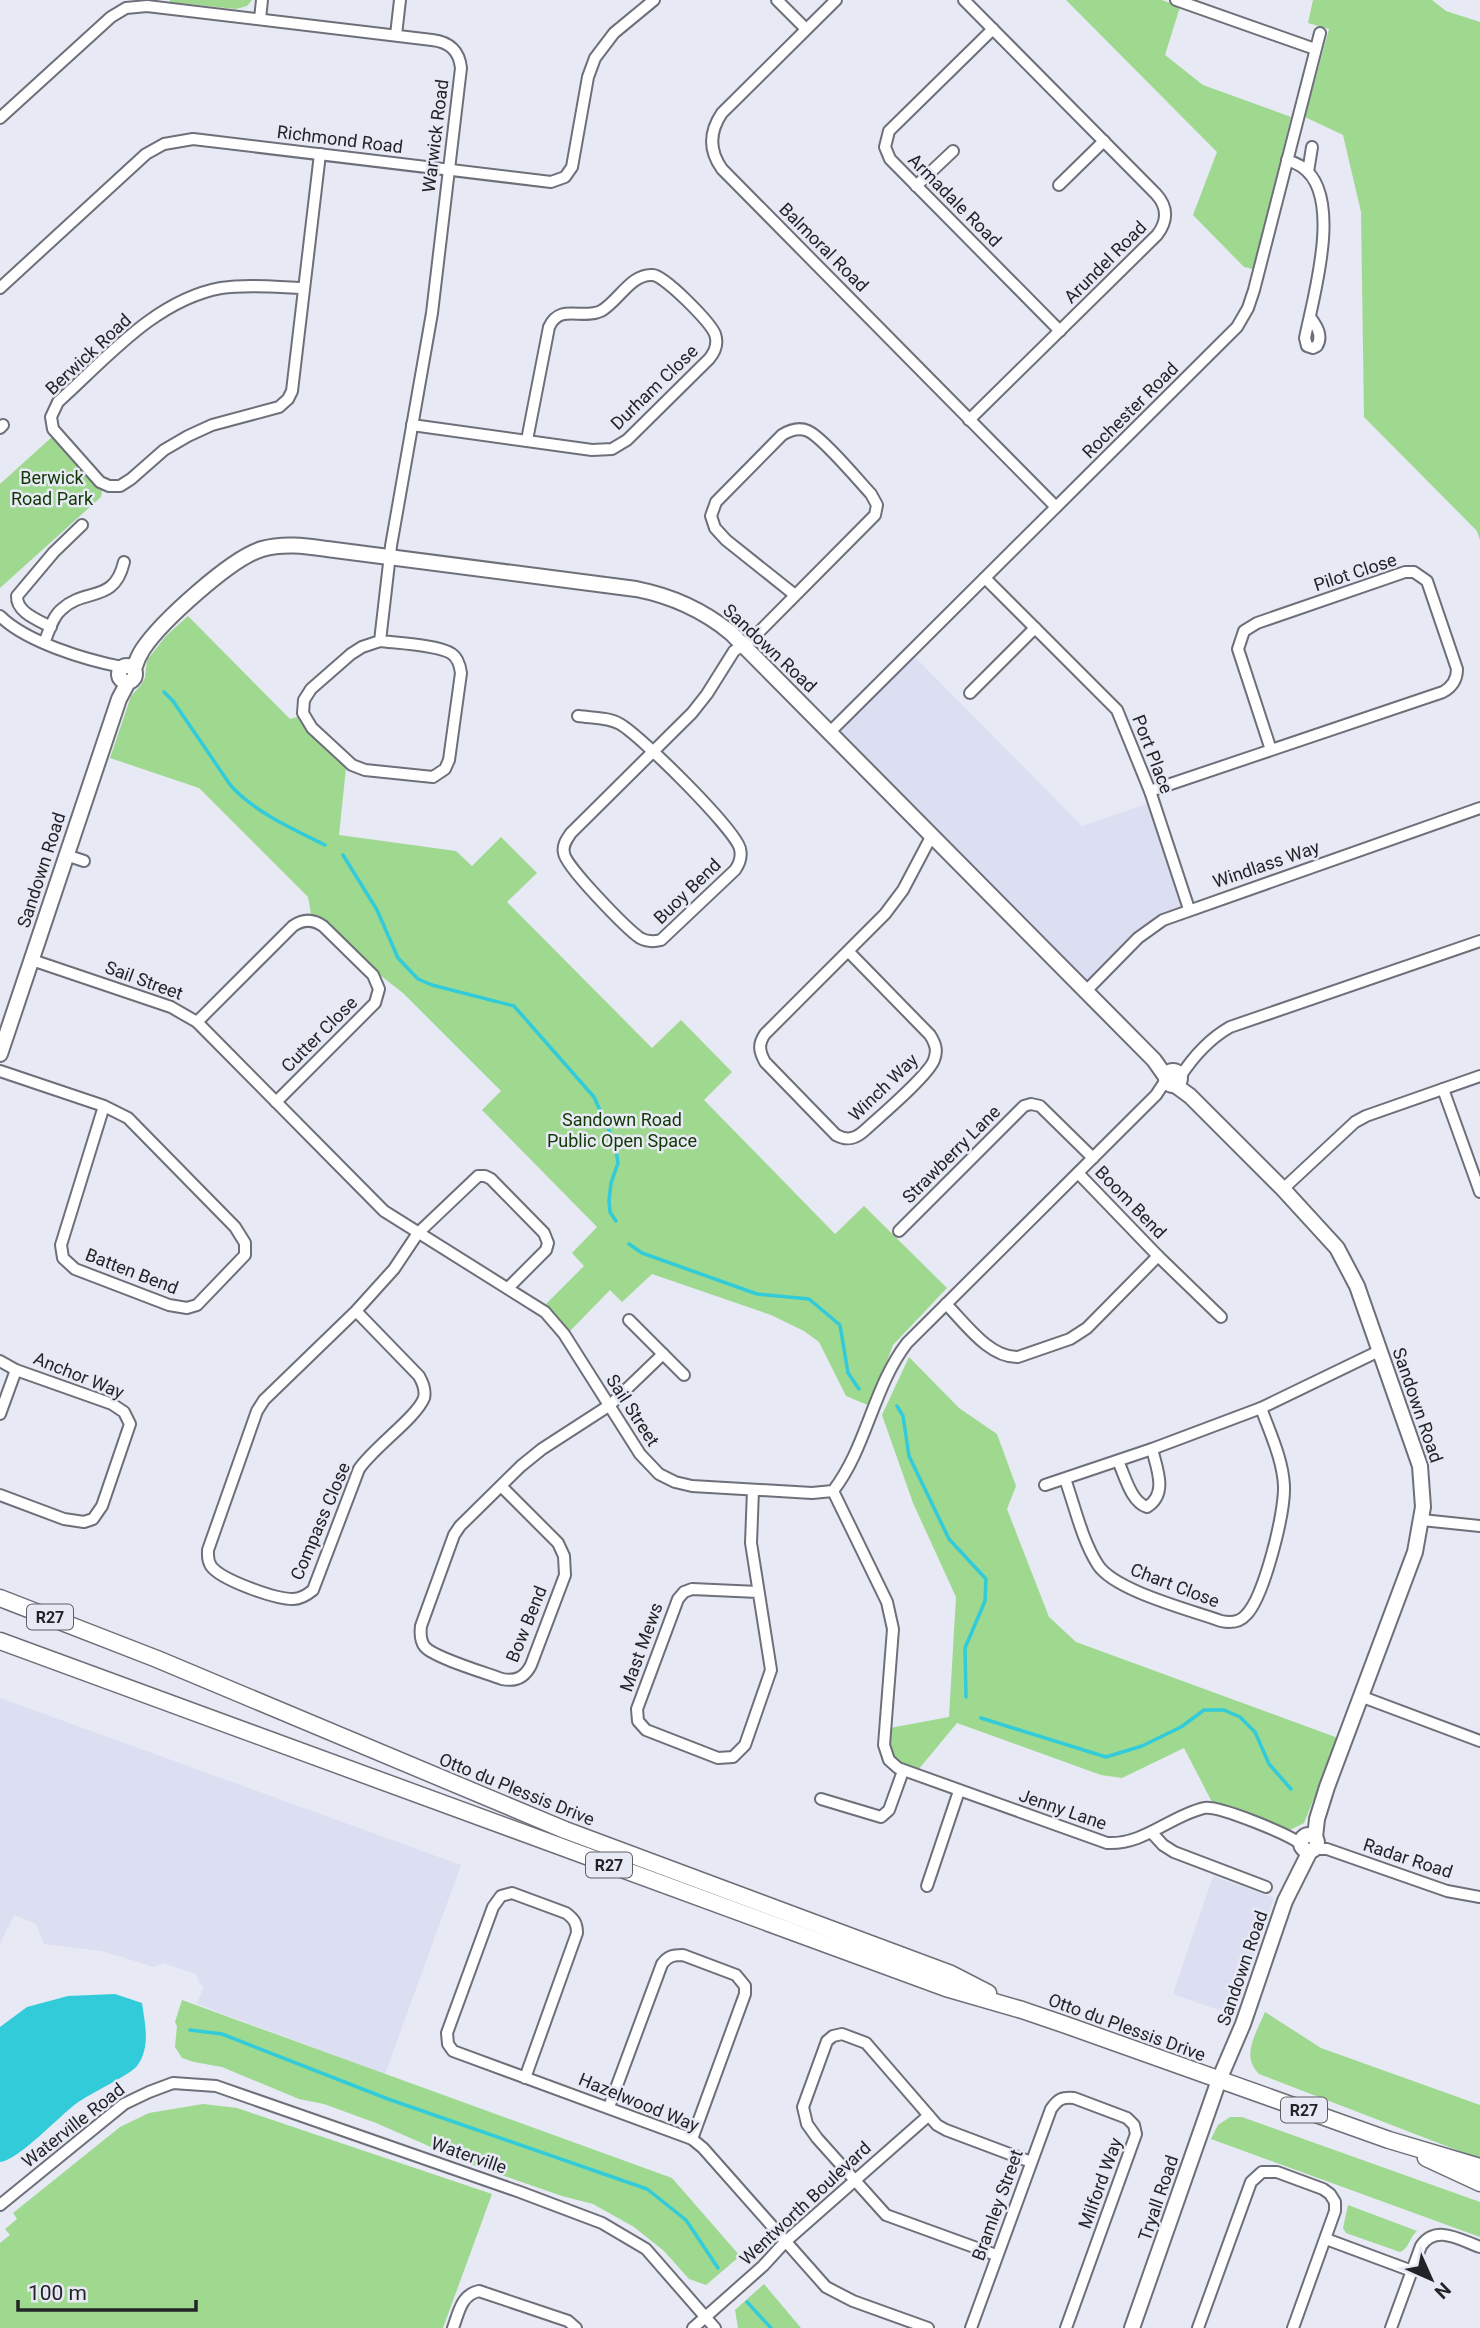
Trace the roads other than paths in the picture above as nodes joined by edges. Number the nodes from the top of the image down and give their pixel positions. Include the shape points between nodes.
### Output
1 (262, 0) edge
2 (400, 0) edge
3 (654, 0) edge
4 (777, 0) edge
5 (836, 0) edge
6 (964, 0) edge
7 (1176, 0) edge
8 (260, 19) junction
9 (806, 29) junction
10 (993, 29) junction
11 (1320, 33) dead end
12 (396, 35) junction
13 (1315, 49) junction
14 (0, 118) edge
15 (1104, 141) junction
16 (1312, 147) dead end
17 (953, 151) dead end
18 (320, 154) junction
19 (1287, 160) junction
20 (449, 170) junction
21 (1308, 172) junction
22 (916, 186) junction
23 (1059, 186) dead end
24 (0, 288) edge
25 (303, 288) junction
26 (1310, 317) dead end
27 (1060, 331) junction
28 (970, 420) junction
29 (412, 425) junction
30 (527, 440) junction
31 (1056, 507) junction
32 (82, 525) dead end
33 (390, 557) junction
34 (124, 562) dead end
35 (985, 578) junction
36 (796, 595) junction
37 (0, 616) edge
38 (51, 626) junction
39 (1035, 628) junction
40 (380, 641) junction
41 (44, 643) junction
42 (743, 645) junction
43 (125, 670) junction
44 (970, 693) dead end
45 (578, 716) dead end
46 (830, 732) junction
47 (1271, 750) junction
48 (653, 751) junction
49 (1150, 792) junction
50 (1480, 808) edge
51 (932, 835) junction
52 (66, 855) junction
53 (84, 861) dead end
54 (1189, 909) junction
55 (1480, 941) edge
56 (848, 951) junction
57 (32, 960) junction
58 (1086, 991) junction
59 (197, 1022) junction
60 (0, 1054) edge
61 (0, 1071) edge
62 (1480, 1076) edge
63 (1173, 1078) junction
64 (1443, 1089) junction
65 (276, 1102) junction
66 (104, 1106) junction
67 (1093, 1158) junction
68 (1078, 1173) junction
69 (1283, 1189) junction
70 (1480, 1192) edge
71 (899, 1231) dead end
72 (418, 1233) junction
73 (1158, 1256) junction
74 (508, 1288) junction
75 (946, 1304) junction
76 (356, 1311) junction
77 (1221, 1317) dead end
78 (629, 1320) dead end
79 (1380, 1351) junction
80 (663, 1354) junction
81 (0, 1362) edge
82 (16, 1370) junction
83 (684, 1375) dead end
84 (610, 1405) junction
85 (1261, 1408) junction
86 (0, 1414) edge
87 (1152, 1449) junction
88 (1118, 1461) junction
89 (1065, 1479) junction
90 (1045, 1485) dead end
91 (501, 1486) junction
92 (753, 1490) junction
93 (833, 1491) junction
94 (0, 1495) edge
95 (1422, 1520) junction
96 (1480, 1526) edge
97 (758, 1592) junction
98 (0, 1598) edge
99 (0, 1641) edge
100 (1360, 1696) junction
101 (1480, 1741) edge
102 (903, 1770) junction
103 (959, 1791) junction
104 (821, 1799) dead end
105 (1153, 1833) junction
106 (1309, 1843) junction
107 (928, 1886) dead end
108 (1266, 1887) dead end
109 (1480, 1897) edge
110 (1022, 2010) junction
111 (525, 2078) junction
112 (1219, 2080) junction
113 (173, 2083) joint
114 (1060, 2098) joint
115 (609, 2107) junction
116 (928, 2116) junction
117 (692, 2139) junction
118 (1389, 2140) junction
119 (1031, 2162) junction
120 (1480, 2166) edge
121 (854, 2180) junction
122 (1480, 2183) edge
123 (0, 2205) edge
124 (1326, 2239) junction
125 (785, 2242) junction
126 (1480, 2246) edge
127 (996, 2255) junction
128 (1412, 2271) junction
129 (706, 2317) junction
130 (453, 2328) edge
131 (576, 2328) edge
132 (693, 2328) edge
133 (715, 2328) edge
134 (928, 2328) edge
135 (971, 2328) edge
136 (1066, 2328) edge
137 (1132, 2328) edge
138 (1198, 2328) edge
139 (1293, 2328) edge
140 (1391, 2328) edge

1 - 8 street
2 - 12 street
3 - 20 street, Richmond Road via 614,33 595,58 572,167 565,177 551,182
4 - 9 street
5 - 9 street, Balmoral Road
6 - 10 street, Arundel Road
7 - 13 street
8 - 12 street, Warwick Road
8 - 14 street, Warwick Road via 147,6 125,8
9 - 28 street, Balmoral Road via 722,113 712,134 715,156 722,169
10 - 15 street, Arundel Road
10 - 22 street, Armadale Road via 886,136 887,156
11 - 13 street, Rochester Road
12 - 20 street, Warwick Road via 439,41 458,55 461,68
13 - 19 street, Rochester Road
15 - 23 street
15 - 27 street, Arundel Road via 1160,198 1165,220 1157,235
16 - 21 street
17 - 22 street
18 - 20 street, Richmond Road
18 - 24 street, Richmond Road via 193,139 164,144 139,160
18 - 25 street, Berwick Road
19 - 21 street
19 - 31 street, Rochester Road via 1251,300 1237,327
20 - 29 street, Warwick Road via 432,313
21 - 26 street via 1322,199 1324,216
22 - 27 street, Armadale Road
25 - 25 street, Berwick Road via 292,391 279,407 188,436 114,487 100,482 52,429 51,417 58,402 161,313 193,296 224,288
27 - 28 street, Arundel Road
28 - 31 street, Balmoral Road
29 - 30 street, Durham Close
29 - 33 street, Warwick Road
30 - 30 street, Durham Close via 592,450 620,445 709,359 716,345 714,333 671,286 653,275 633,283 600,311 558,315 548,327
31 - 35 street, Rochester Road
32 - 38 street via 17,596 21,608
33 - 40 street, Warwick Road
33 - 42 street, Sandown Road via 651,592 700,612
33 - 43 street, Sandown Road via 297,545 248,555 226,568 169,621
34 - 38 street via 110,589 65,606
35 - 39 street, Port Place
35 - 46 street, Rochester Road
36 - 36 street via 872,520 877,505 816,436 800,429 782,435 716,502 711,516 726,540
36 - 42 street, Buoy Bend
37 - 41 street via 19,632
38 - 41 street
39 - 44 street
39 - 49 street, Port Place via 1117,710
40 - 40 street via 442,649 460,665 449,760 433,777 352,765 312,728 303,713 304,700 312,689 351,653
41 - 43 street
42 - 46 street, Sandown Road
42 - 48 street, Buoy Bend via 734,651 692,713
43 - 52 street, Sandown Road
45 - 48 street, Buoy Bend via 614,722
46 - 51 street, Sandown Road
47 - 47 street, Pilot Close via 1449,688 1457,669 1427,581 1405,572 1244,631 1238,649
47 - 49 street, Pilot Close
48 - 48 street, Buoy Bend via 571,833 564,853 573,870 615,914 650,942 666,937 735,870 741,858 739,846 726,828
49 - 54 street, Port Place
50 - 54 street, Windlass Way
51 - 56 street, Winch Way via 903,890
51 - 58 street, Sandown Road
52 - 53 street
52 - 57 street, Sandown Road
54 - 58 street, Windlass Way via 1149,928
55 - 63 street via 1230,1027
56 - 56 street, Winch Way via 765,1034 759,1046 765,1062 845,1139 864,1131 925,1072 934,1061 936,1048 930,1035
57 - 59 street, Sail Street via 171,1007
57 - 60 street, Sandown Road
58 - 63 street, Sandown Road
59 - 65 street, Sail Street
59 - 65 street, Cutter Close via 303,921 323,926 373,975 379,989 375,1003
61 - 66 street, Batten Bend
62 - 64 street
63 - 67 street
63 - 69 street, Sandown Road
64 - 69 street via 1355,1122
64 - 70 street
65 - 72 street, Sail Street via 378,1206
66 - 66 street, Batten Bend via 137,1126 243,1236 246,1249 241,1261 197,1305 169,1305 75,1269 63,1258 61,1245
67 - 68 street
67 - 71 street, Strawberry Lane via 1040,1106 1024,1106
68 - 73 street, Boom Bend
68 - 75 street
69 - 79 street, Sandown Road via 1327,1234 1346,1262
72 - 74 street, Sail Street
72 - 74 street, Compass Close via 474,1177 488,1177 548,1239 546,1250
72 - 76 street, Compass Close via 394,1269
73 - 75 street, Boom Bend via 1087,1328 1070,1339 1018,1357 994,1350
73 - 77 street, Boom Bend
74 - 84 street, Sail Street via 553,1320
75 - 93 street via 902,1350
76 - 76 street, Compass Close via 272,1390 257,1411 208,1555 214,1570 236,1582 290,1599 313,1590 359,1469 424,1397 419,1376
78 - 80 street
79 - 85 street
79 - 95 street, Sandown Road via 1420,1466
80 - 83 street
80 - 84 street, Bow Bend
81 - 82 street, Anchor Way
82 - 86 street, Anchor Way
82 - 94 street, Anchor Way via 120,1408 128,1418 129,1432 93,1519 64,1518
84 - 91 street, Bow Bend via 542,1449
84 - 92 street, Sail Street via 640,1454 659,1474 683,1485
85 - 87 street
85 - 89 street, Chart Close via 1281,1468 1282,1515 1254,1604 1235,1622 1221,1621 1108,1577 1090,1550
87 - 88 street
87 - 88 street via 1159,1491 1147,1507 1135,1499
88 - 89 street
89 - 90 street
91 - 91 street, Bow Bend via 457,1530 420,1635 431,1652 508,1680 525,1675 531,1665 565,1575 565,1563 558,1543
92 - 93 street, Sail Street
92 - 97 street, Mast Mews via 751,1543
93 - 102 street via 891,1616 884,1745 889,1759
95 - 96 street
95 - 100 street, Sandown Road via 1415,1552
97 - 97 street, Mast Mews via 771,1670 742,1750 733,1757 718,1758 646,1730 638,1721 637,1709 678,1599 696,1589
98 - 110 main road, Otto du Plessis Drive / R27 via 565,1830 951,1975
99 - 110 main road, Otto du Plessis Drive / R27 via 933,1984
100 - 101 street
100 - 106 street, Sandown Road
102 - 103 street, Jenny Lane
102 - 104 street via 883,1816
103 - 105 street, Jenny Lane via 1099,1842 1122,1843
103 - 107 street
105 - 106 street, Jenny Lane via 1208,1808
105 - 108 street via 1174,1852
106 - 109 street, Radar Road via 1447,1891
106 - 112 street, Sandown Road
110 - 112 main road, Otto du Plessis Drive / R27
111 - 111 street, Hazelwood Way via 577,1933 576,1922 566,1913 512,1893 496,1901 447,2032 448,2044 457,2053
111 - 115 street, Hazelwood Way
112 - 118 main road, R27
112 - 137 street, Tryall Road
113 - 123 street, Waterville Road via 124,2104
113 - 129 street, Waterville via 216,2086 602,2223 646,2249
114 - 119 street, Bramley Street via 1051,2109
114 - 136 street, Milford Way via 1074,2098 1128,2118 1136,2134
115 - 117 street, Hazelwood Way
115 - 117 street via 666,1959 683,1955 736,1975 745,1994
116 - 119 street via 946,2130
116 - 121 street, Wentworth Boulevard
116 - 121 street via 866,2043 842,2034 829,2038 806,2097 804,2117
117 - 125 street, Hazelwood Way
118 - 120 main road, R27
118 - 122 main road, R27
119 - 127 street, Bramley Street
121 - 125 street, Wentworth Boulevard
121 - 127 street via 886,2215
124 - 128 street
124 - 138 street via 1335,2206 1327,2191 1277,2172 1258,2175 1251,2182
124 - 139 street
125 - 129 street, Wentworth Boulevard
125 - 134 street via 834,2293
126 - 128 street via 1442,2233 1432,2235 1421,2246
127 - 135 street, Bramley Street
128 - 140 street
129 - 132 street, Wentworth Boulevard
129 - 133 street, Waterville
130 - 131 street via 463,2300 479,2291 568,2321

